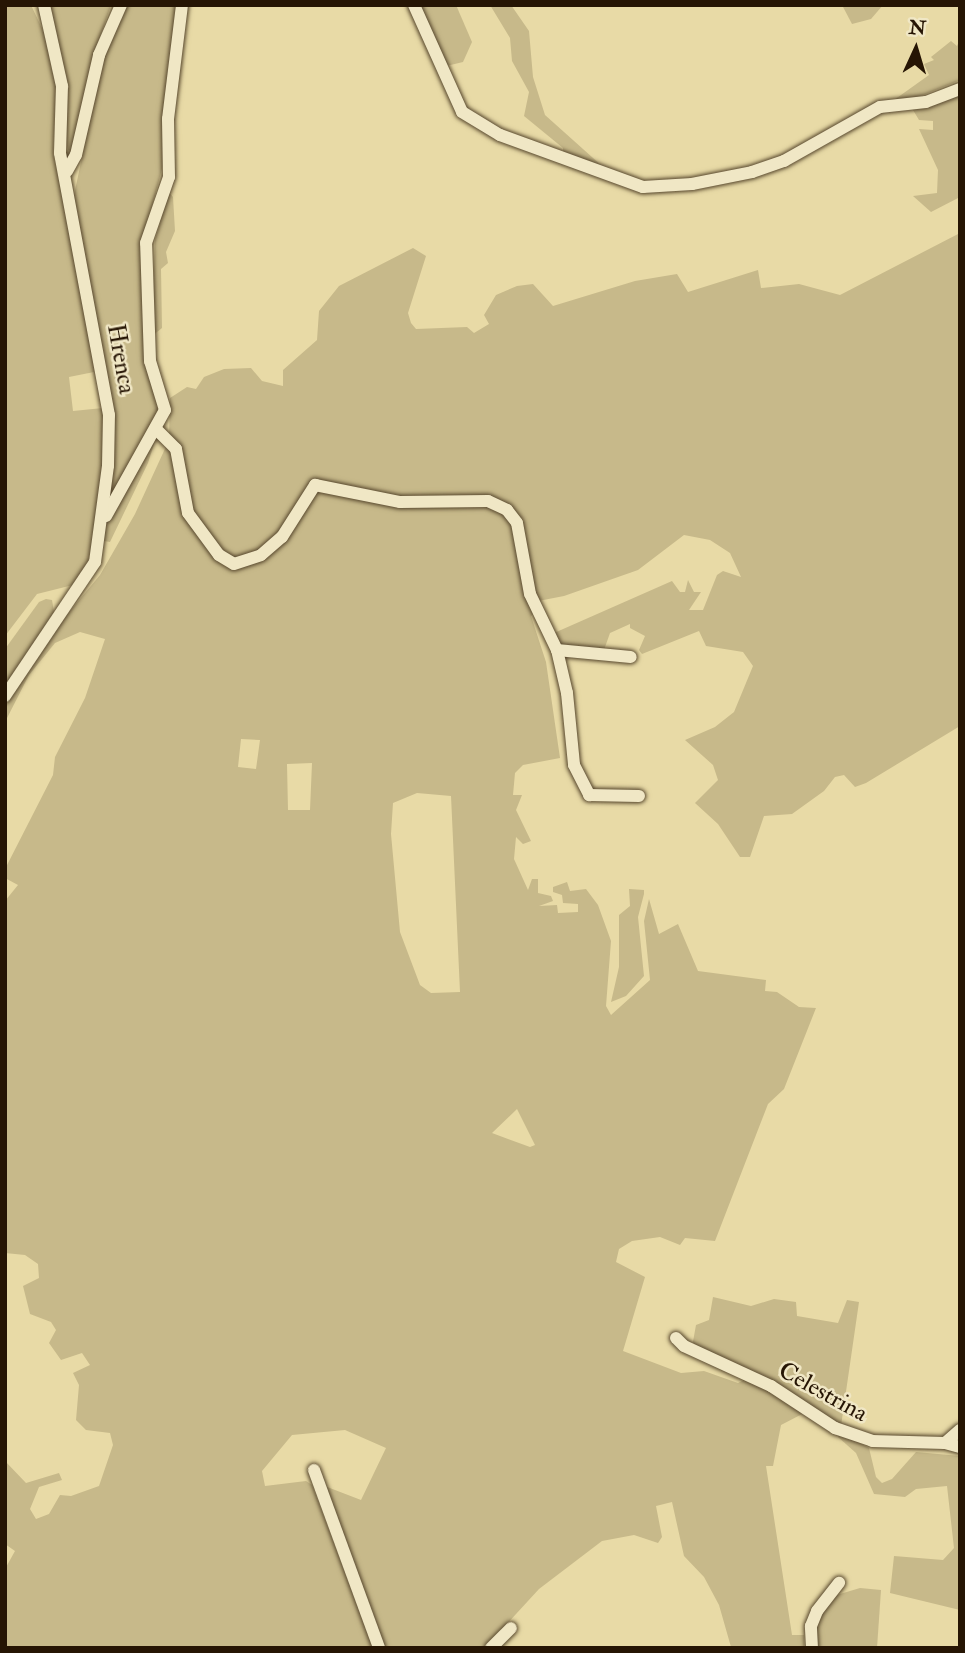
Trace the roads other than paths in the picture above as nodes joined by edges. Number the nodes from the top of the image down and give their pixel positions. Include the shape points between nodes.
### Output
1 (44, 5) edge
2 (121, 5) edge
3 (182, 5) edge
4 (414, 5) edge
5 (960, 89) edge
6 (67, 172) junction
7 (157, 430) junction
8 (104, 519) junction
9 (558, 650) junction
10 (631, 657) dead end
11 (5, 696) edge
12 (639, 796) dead end
13 (676, 1338) dead end
14 (960, 1430) edge
15 (945, 1443) junction
16 (960, 1447) edge
17 (314, 1470) dead end
18 (839, 1583) dead end
19 (511, 1628) dead end
20 (379, 1648) edge
21 (491, 1648) edge
22 (812, 1648) edge

1 - 6 street, Hrenca via 62,86 60,153
2 - 6 street via 99,55 76,155
3 - 7 street via 168,119 169,177 146,243 150,361 165,410
4 - 5 street via 462,112 500,135 643,187 692,184 752,172 784,161 880,107 926,102
6 - 8 street, Hrenca via 109,415
7 - 8 street
7 - 9 street via 176,449 188,513 219,555 234,564 261,555 282,537 315,485 400,502 488,502 507,510 517,523 530,594
8 - 11 street, Hrenca via 95,562 85,582 72,593
9 - 10 street
9 - 12 street via 574,765 589,795
13 - 15 street, Celestrina via 771,1387 835,1428 872,1441
14 - 15 street
15 - 16 street, Celestrina
17 - 20 street
18 - 22 street via 817,1611 811,1626
19 - 21 street

